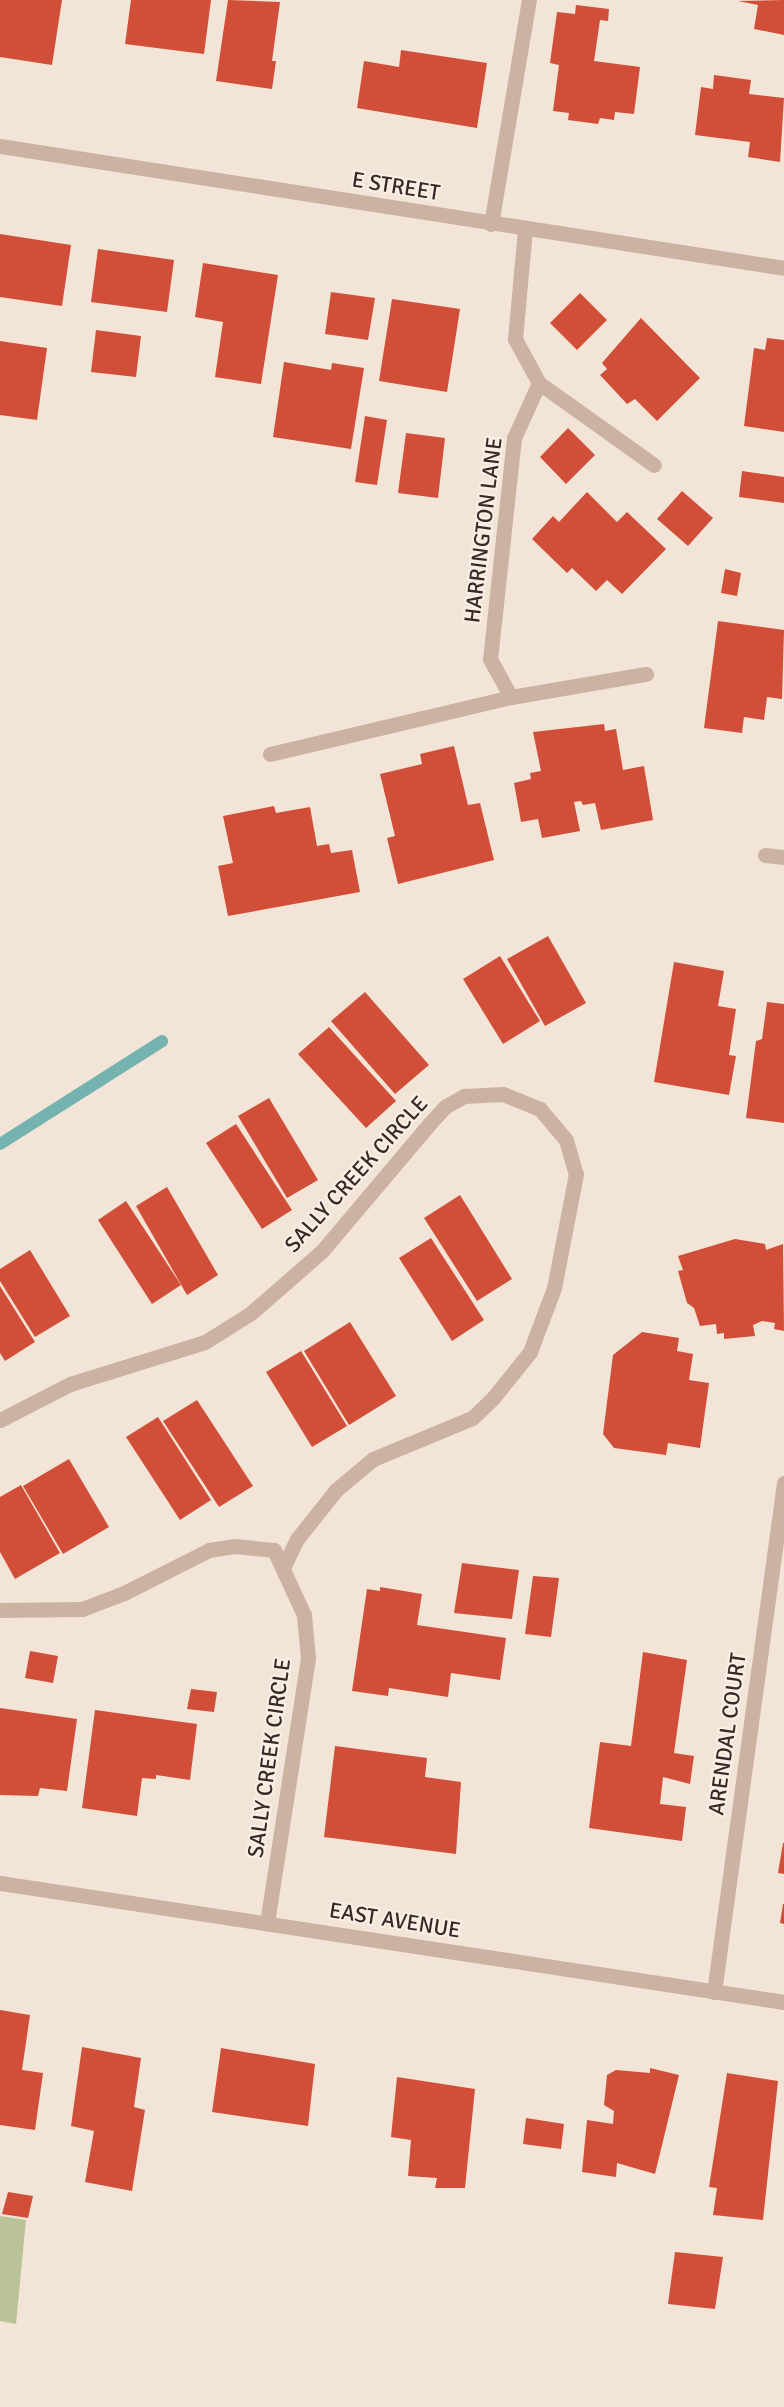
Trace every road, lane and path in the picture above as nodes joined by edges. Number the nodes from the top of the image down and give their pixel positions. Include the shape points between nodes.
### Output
1 (529, 0) edge
2 (0, 146) edge
3 (491, 224) junction
4 (525, 229) junction
5 (784, 268) edge
6 (538, 383) junction
7 (654, 465) dead end
8 (646, 674) dead end
9 (511, 698) junction
10 (270, 754) dead end
11 (765, 855) dead end
12 (784, 857) edge
13 (0, 1420) edge
14 (784, 1483) edge
15 (284, 1566) junction
16 (0, 1610) edge
17 (0, 1883) edge
18 (267, 1923) junction
19 (714, 1992) junction
20 (784, 2002) edge

1 - 3 street
2 - 3 street, E STREET
3 - 4 street, E STREET
4 - 5 street, E STREET
4 - 6 street via 515,339
6 - 7 street
6 - 9 street, HARRINGTON LANE via 514,438 490,659
8 - 9 street
9 - 10 street
11 - 12 street
13 - 15 street, SALLY CREEK CIRCLE via 70,1384 205,1342 250,1313 322,1251 446,1106 464,1096 484,1092 503,1094 540,1109 566,1140 576,1174 554,1288 530,1352 472,1418 373,1459 336,1490 297,1539
14 - 19 street, ARENDAL COURT
15 - 16 street, SALLY CREEK CIRCLE via 274,1550 226,1547 209,1550 124,1593 82,1609
15 - 18 street, SALLY CREEK CIRCLE via 304,1615 308,1658
17 - 18 street, EAST AVENUE
18 - 19 street, EAST AVENUE
19 - 20 street, EAST AVENUE

